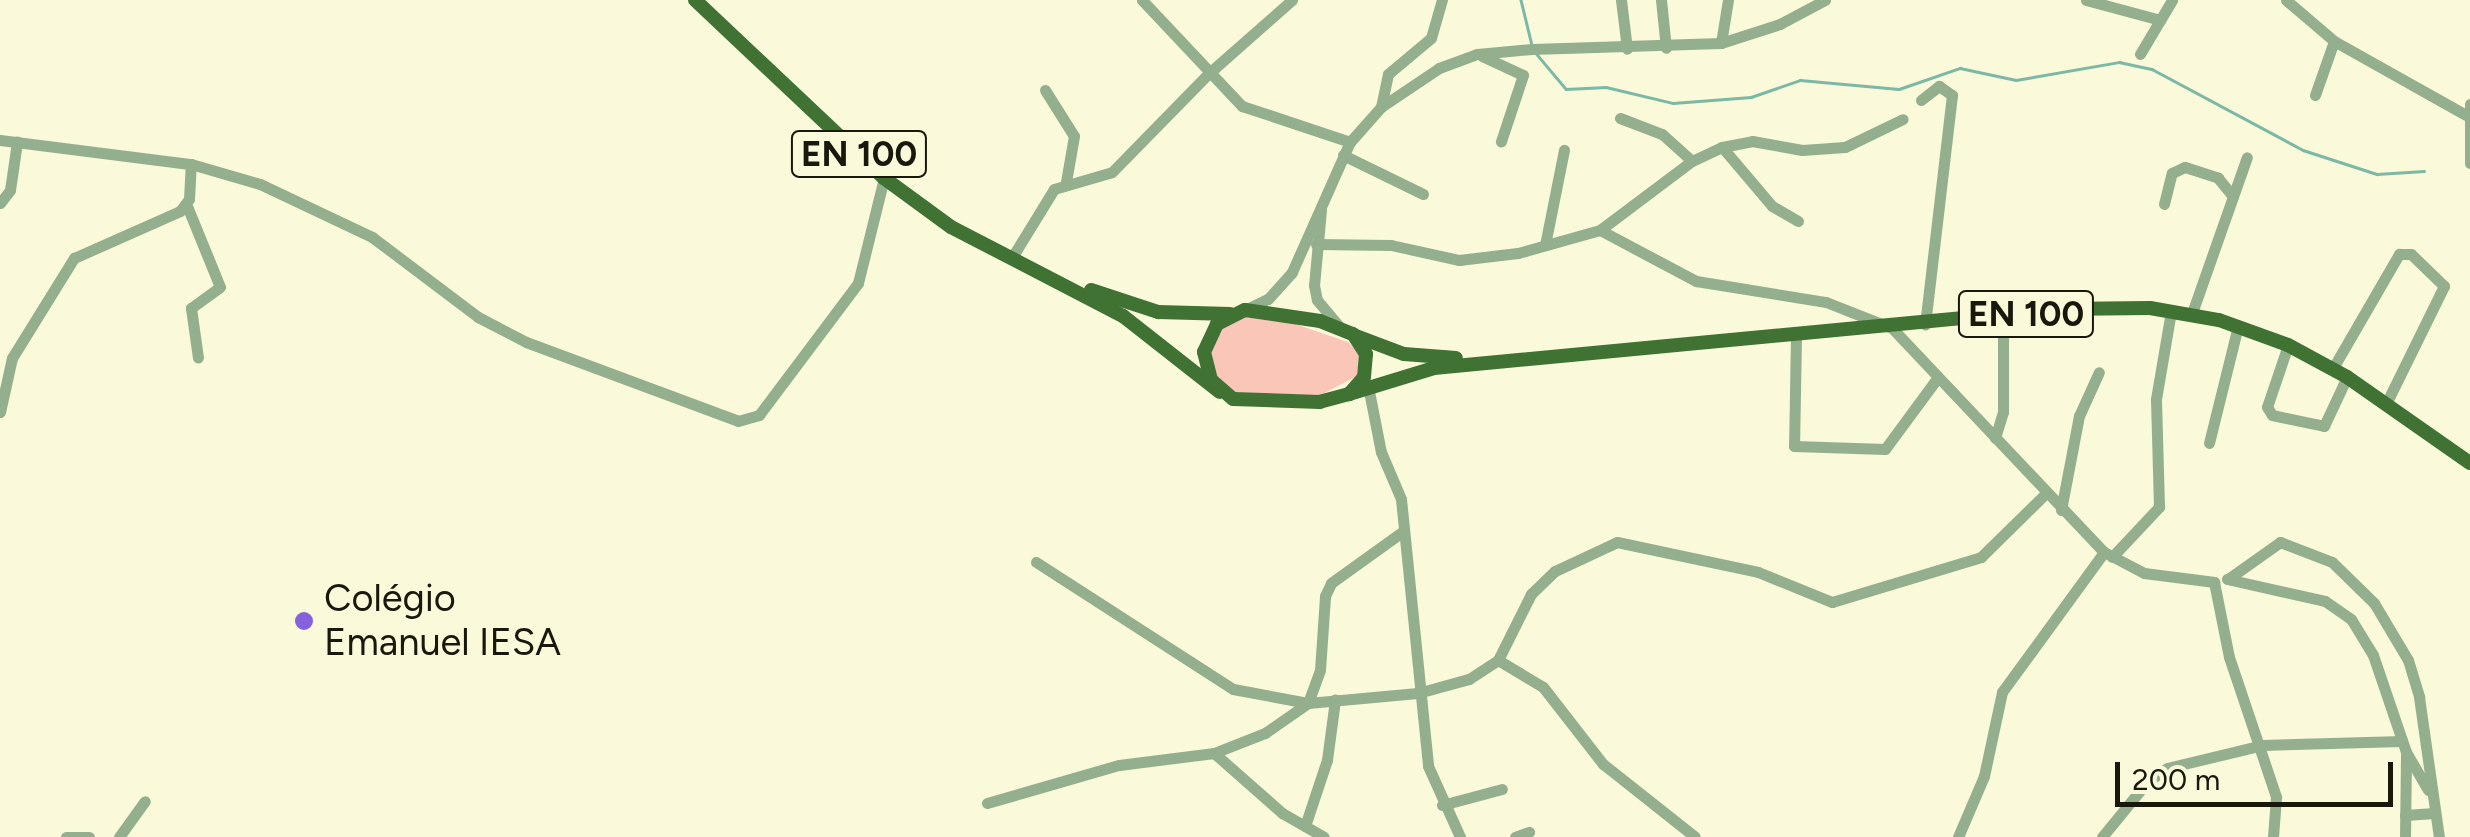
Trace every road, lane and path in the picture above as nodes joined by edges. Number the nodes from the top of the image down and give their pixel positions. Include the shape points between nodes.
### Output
1 (695, 0) edge
2 (1142, 0) edge
3 (1292, 0) edge
4 (1442, 0) edge
5 (1620, 0) edge
6 (1660, 0) edge
7 (1728, 0) edge
8 (1825, 0) edge
9 (2086, 0) edge
10 (2172, 0) edge
11 (2286, 0) edge
12 (2160, 20) junction
13 (2334, 41) junction
14 (1721, 43) junction
15 (1666, 48) junction
16 (1626, 49) junction
17 (1476, 54) junction
18 (2140, 54) dead end
19 (1208, 74) junction
20 (1045, 90) dead end
21 (2315, 94) dead end
22 (1921, 100) dead end
23 (1381, 108) junction
24 (2468, 110) edge
25 (1620, 118) dead end
26 (1903, 119) dead end
27 (0, 140) edge
28 (1501, 141) dead end
29 (17, 142) junction
30 (1350, 142) junction
31 (1722, 147) junction
32 (1564, 150) dead end
33 (1343, 155) junction
34 (2248, 157) dead end
35 (1692, 161) junction
36 (191, 164) junction
37 (2470, 164) edge
38 (884, 178) junction
39 (1066, 182) junction
40 (1324, 191) junction
41 (1423, 194) dead end
42 (2230, 194) junction
43 (0, 202) edge
44 (2164, 204) dead end
45 (187, 206) junction
46 (1798, 221) dead end
47 (1600, 230) junction
48 (1316, 244) junction
49 (1545, 246) junction
50 (1011, 258) junction
51 (1047, 276) junction
52 (2172, 310) junction
53 (1238, 312) junction
54 (2192, 313) junction
55 (2003, 317) junction
56 (1924, 324) junction
57 (2238, 326) junction
58 (1892, 328) junction
59 (1348, 332) junction
60 (1796, 335) junction
61 (2288, 345) junction
62 (198, 358) dead end
63 (1542, 358) junction
64 (2333, 368) junction
65 (2099, 372) dead end
66 (2347, 376) junction
67 (1938, 377) junction
68 (1368, 386) junction
69 (1220, 392) junction
70 (1349, 394) junction
71 (2386, 404) junction
72 (0, 412) edge
73 (1995, 438) junction
74 (2209, 444) dead end
75 (2470, 462) edge
76 (2045, 494) junction
77 (2061, 510) junction
78 (1402, 532) junction
79 (2108, 554) junction
80 (1036, 562) dead end
81 (2228, 579) junction
82 (2214, 582) junction
83 (1498, 660) junction
84 (1418, 692) junction
85 (1335, 700) junction
86 (1308, 703) junction
87 (2263, 746) junction
88 (2404, 746) junction
89 (1214, 753) junction
90 (1502, 788) dead end
91 (2430, 794) junction
92 (145, 801) dead end
93 (988, 803) dead end
94 (1442, 804) junction
95 (2434, 813) junction
96 (2405, 815) junction
97 (1305, 826) junction
98 (1529, 832) dead end
99 (66, 837) edge
100 (89, 837) edge
101 (119, 837) edge
102 (1324, 837) edge
103 (1460, 837) edge
104 (1515, 837) edge
105 (1695, 837) edge
106 (1958, 837) edge
107 (2102, 837) edge
108 (2274, 837) edge
109 (2405, 837) edge
110 (2439, 837) edge

1 - 38 main road, EN 100
2 - 19 street
3 - 19 street
4 - 23 street via 1431,38 1382,83
5 - 16 street
6 - 15 street
7 - 14 street
8 - 14 street
9 - 12 street
10 - 12 street
11 - 13 street
12 - 18 street
13 - 21 street
13 - 24 street
14 - 15 street
15 - 16 street
16 - 17 street
17 - 23 street via 1423,77
17 - 28 street via 1522,75
19 - 30 street via 1256,114
19 - 39 street via 1112,172
20 - 39 street via 1074,136
22 - 56 street via 1939,86 1952,94
23 - 30 street
24 - 37 street
25 - 35 street via 1662,134
26 - 31 street via 1845,147
27 - 29 street
29 - 36 street
29 - 43 street via 10,190
30 - 33 street
31 - 35 street
31 - 46 street via 1762,196
32 - 49 street
33 - 40 street
33 - 41 street
34 - 42 street
35 - 47 street
36 - 38 street via 260,184 372,237 478,318 526,342 738,421 759,415 858,283
36 - 45 street
38 - 50 main road, EN 100 via 951,227
39 - 50 street via 1054,189
40 - 48 street
40 - 53 street via 1292,272 1268,299
42 - 44 street via 2218,178 2185,168 2172,173
42 - 54 street
45 - 62 street via 220,287 190,308
45 - 72 street via 74,258 12,358
47 - 49 street
47 - 58 street via 1696,281 1844,306
48 - 49 street via 1390,245 1460,260
48 - 59 street via 1317,300
50 - 51 main road, EN 100
51 - 53 main road, EN 100 via 1158,312
51 - 69 main road, EN 100 via 1142,328
52 - 54 main road, EN 100
52 - 55 main road, EN 100 via 2087,307
52 - 79 street via 2156,399 2159,507
53 - 59 main road, EN 100
53 - 69 main road via 1208,336 1204,352
54 - 57 main road, EN 100
55 - 56 main road, EN 100
55 - 73 street via 2003,412
56 - 58 main road, EN 100
57 - 61 main road, EN 100
57 - 74 street
58 - 60 main road, EN 100
58 - 67 street
59 - 63 main road, EN 100 via 1420,358
59 - 70 main road via 1367,366
60 - 63 main road, EN 100
60 - 67 street via 1794,446 1885,448
61 - 64 main road, EN 100
61 - 66 street via 2267,406 2272,415 2324,426
63 - 68 main road, EN 100 via 1434,368
64 - 66 main road, EN 100
64 - 71 street via 2399,254 2411,254 2444,286
65 - 77 street via 2078,416
66 - 71 main road, EN 100
67 - 73 street
68 - 70 main road, EN 100
68 - 78 street via 1380,452 1401,499
69 - 70 main road, EN 100 via 1270,404
71 - 75 main road, EN 100
73 - 76 street
76 - 77 street
76 - 83 street via 1981,557 1832,602 1758,572 1617,542 1580,555 1530,594
77 - 79 street
78 - 84 street
78 - 86 street via 1332,582
79 - 82 street via 2144,573
79 - 106 street via 2002,692 1984,776
80 - 86 street via 1233,689
81 - 82 street
81 - 88 street via 2339,607 2373,655
81 - 91 street via 2280,542 2303,546 2350,577 2408,660
82 - 87 street via 2229,657
83 - 84 street via 1468,679
83 - 105 street via 1543,687 1604,764
84 - 85 street
84 - 94 street via 1428,766
85 - 86 street
85 - 97 street via 1326,760
86 - 89 street via 1265,733
87 - 88 street
87 - 107 street via 2156,773
87 - 108 street via 2276,797
88 - 91 street
88 - 96 street
89 - 93 street via 1119,765
89 - 97 street
90 - 94 street
91 - 95 street
92 - 101 street
94 - 103 street
95 - 96 street
95 - 110 street
96 - 109 street
97 - 102 street
98 - 104 street
99 - 100 street

